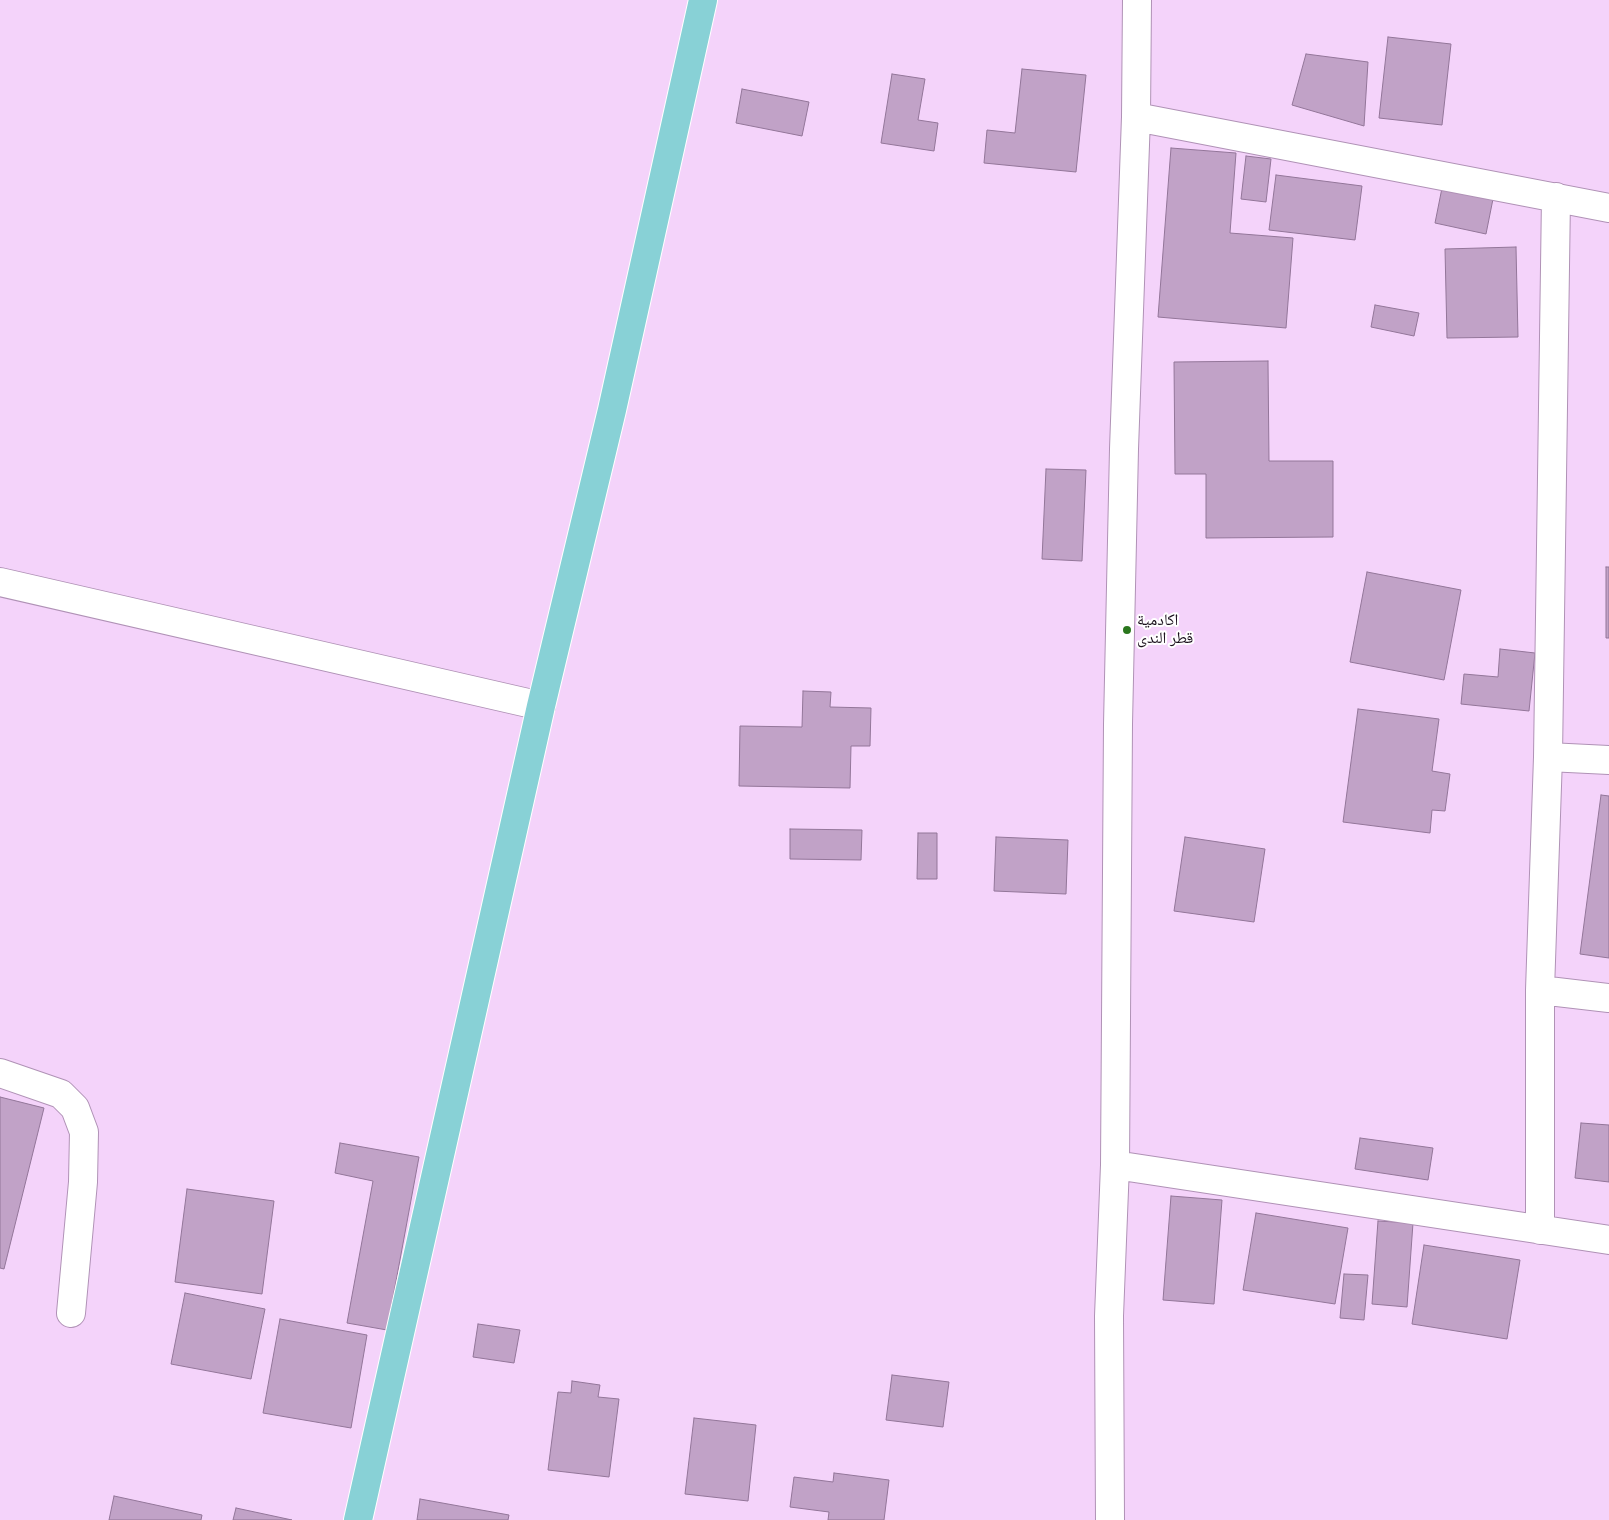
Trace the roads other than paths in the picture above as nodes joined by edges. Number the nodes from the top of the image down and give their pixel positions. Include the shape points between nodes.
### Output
1 (703, 0) edge
2 (1137, 0) edge
3 (1136, 117) junction
4 (1556, 197) junction
5 (1609, 208) edge
6 (0, 582) edge
7 (541, 706) junction
8 (1548, 757) junction
9 (1609, 760) edge
10 (1540, 990) junction
11 (1609, 998) edge
12 (0, 1073) edge
13 (1116, 1165) junction
14 (1540, 1230) junction
15 (1609, 1240) edge
16 (71, 1313) dead end
17 (358, 1520) edge
18 (1110, 1520) edge

1 - 7 main road via 612,410
2 - 3 street
3 - 4 street
3 - 13 street via 1118,714
4 - 5 street
4 - 8 street
6 - 7 street
7 - 17 main road
8 - 9 street
8 - 10 street
10 - 11 street
10 - 14 street
12 - 16 street via 61,1094 75,1108 84,1132 83,1182
13 - 14 street
13 - 18 street via 1109,1316
14 - 15 street

